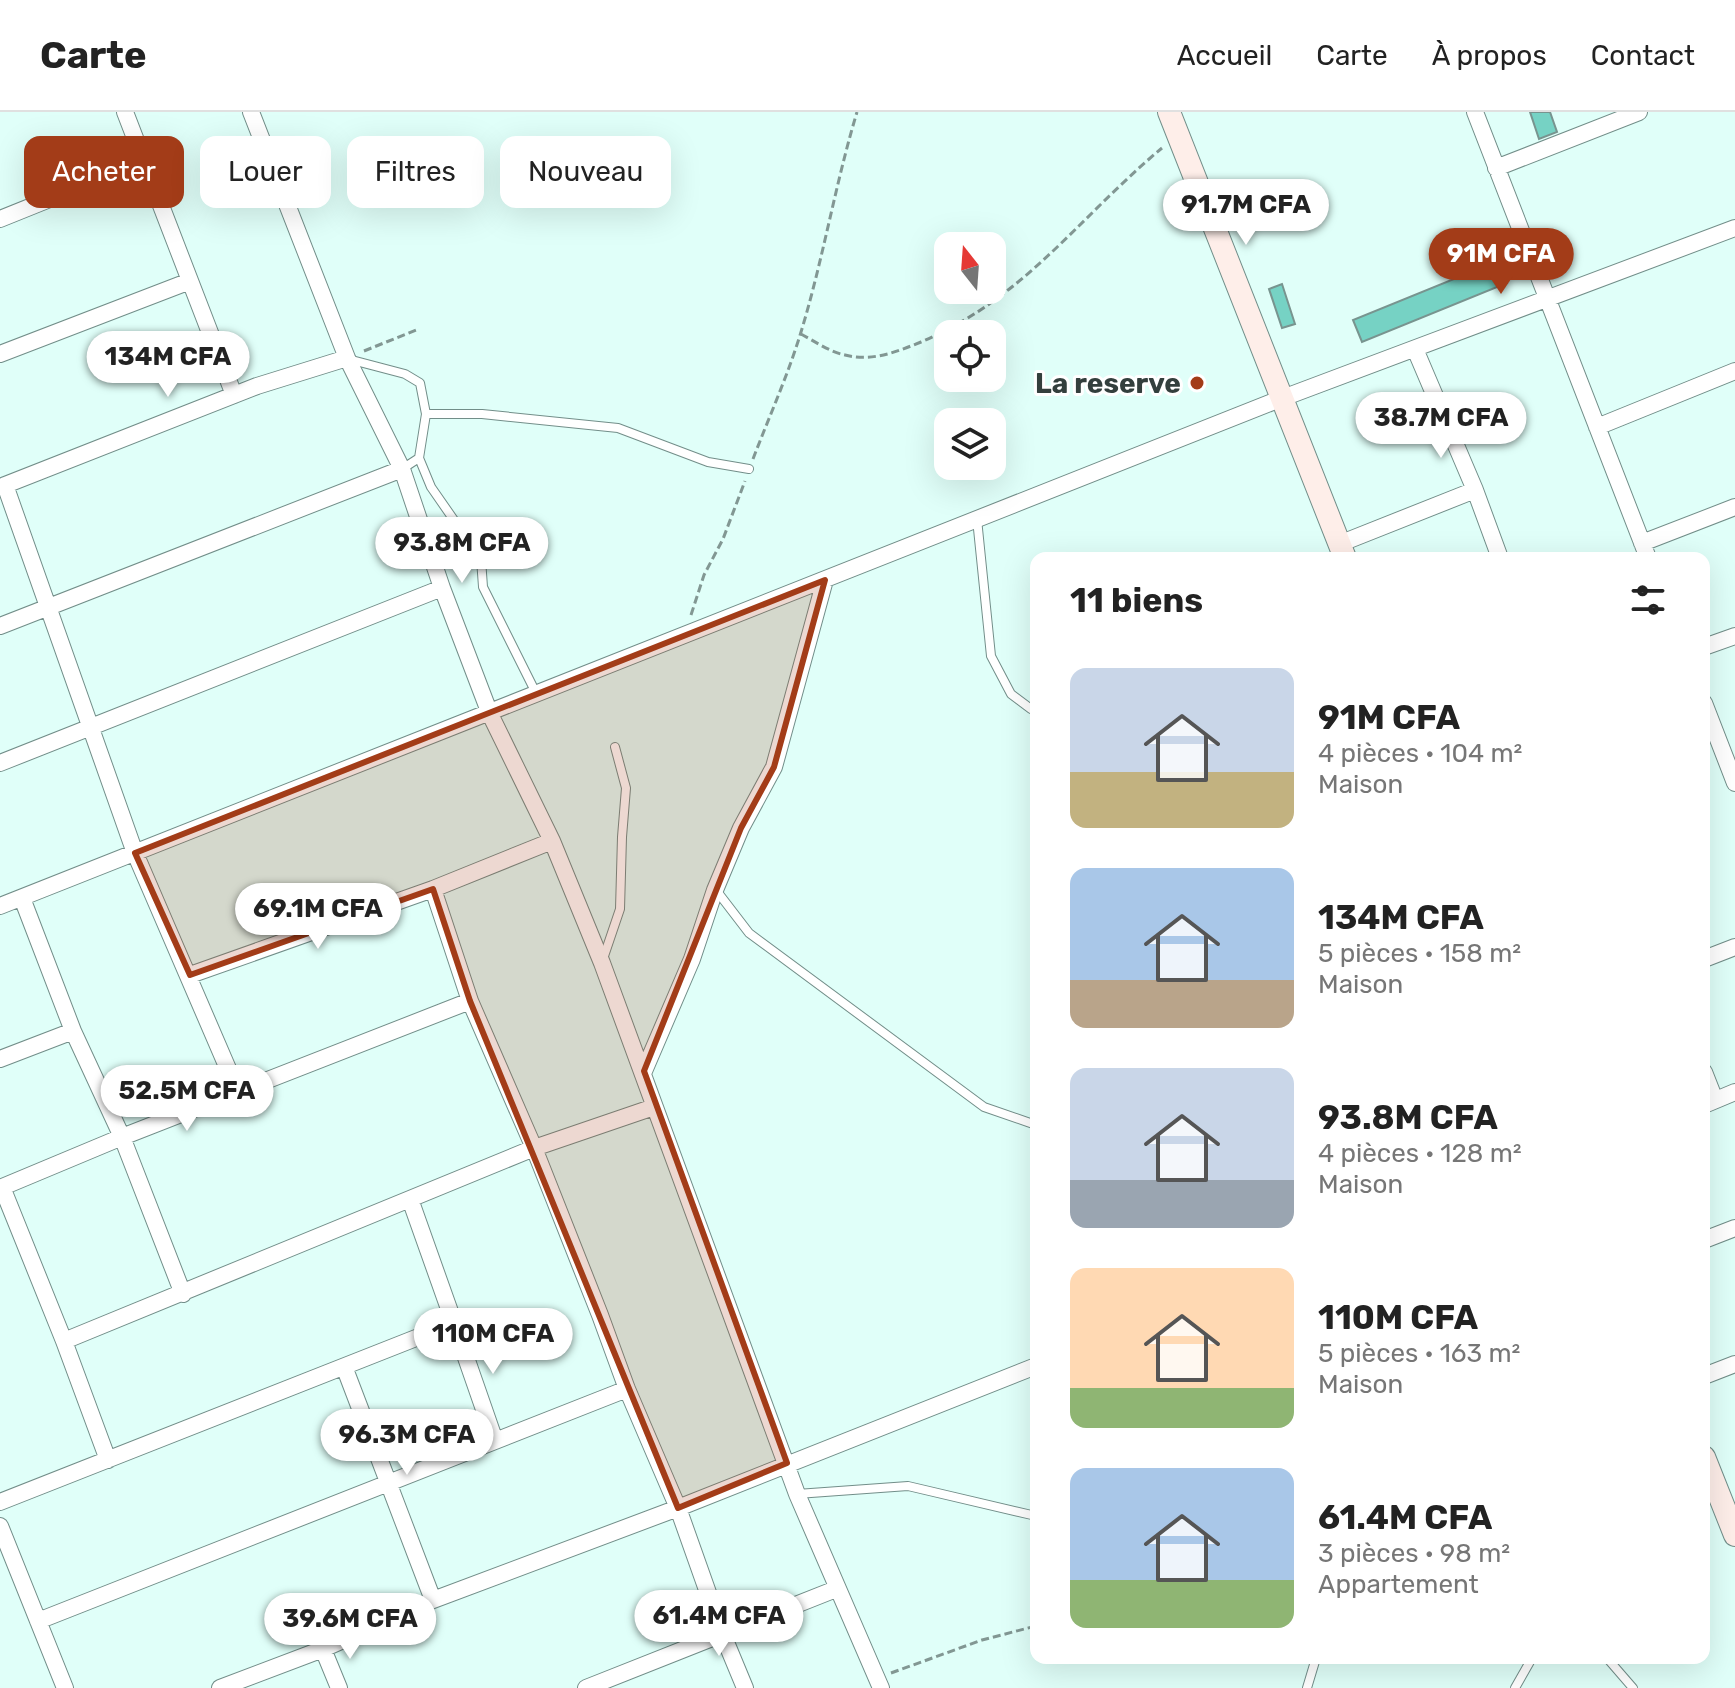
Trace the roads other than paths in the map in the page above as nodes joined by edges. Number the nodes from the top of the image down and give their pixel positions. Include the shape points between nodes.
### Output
1 (125, 112) edge
2 (251, 112) edge
3 (1169, 112) edge
4 (1475, 112) edge
5 (1639, 112) edge
6 (134, 136) edge
7 (1496, 168) junction
8 (27, 208) edge
9 (162, 208) edge
10 (0, 219) edge
11 (1735, 228) edge
12 (190, 281) junction
13 (1548, 300) junction
14 (1415, 349) junction
15 (0, 354) edge
16 (347, 358) junction
17 (1735, 371) edge
18 (234, 395) junction
19 (1280, 399) junction
20 (426, 414) junction
21 (1597, 427) junction
22 (419, 458) junction
23 (402, 469) junction
24 (749, 469) road end
25 (2, 486) edge
26 (1475, 490) junction
27 (1735, 507) edge
28 (977, 519) junction
29 (1645, 550) edge
30 (1342, 551) edge
31 (1498, 552) edge
32 (825, 580) junction
33 (442, 588) junction
34 (48, 607) junction
35 (0, 626) edge
36 (1735, 636) edge
37 (1710, 645) edge
38 (536, 694) junction
39 (1030, 708) edge
40 (490, 714) junction
41 (1710, 718) edge
42 (91, 726) junction
43 (615, 747) dead end
44 (0, 763) edge
45 (1735, 783) edge
46 (552, 841) junction
47 (135, 853) junction
48 (433, 889) junction
49 (715, 890) junction
50 (22, 898) junction
51 (0, 906) edge
52 (1735, 947) edge
53 (1710, 957) edge
54 (602, 963) junction
55 (190, 975) junction
56 (470, 1001) junction
57 (73, 1031) junction
58 (0, 1059) edge
59 (644, 1071) junction
60 (238, 1092) junction
61 (1735, 1092) edge
62 (1710, 1102) edge
63 (654, 1107) junction
64 (1030, 1123) edge
65 (122, 1137) junction
66 (534, 1148) junction
67 (1, 1188) edge
68 (410, 1199) junction
69 (1735, 1228) edge
70 (1710, 1238) edge
71 (183, 1294) junction
72 (454, 1323) junction
73 (64, 1341) junction
74 (1735, 1364) edge
75 (1030, 1368) edge
76 (345, 1369) junction
77 (1710, 1374) edge
78 (627, 1389) junction
79 (495, 1441) junction
80 (108, 1460) junction
81 (787, 1463) junction
82 (1710, 1472) edge
83 (389, 1484) junction
84 (797, 1494) junction
85 (0, 1502) edge
86 (678, 1508) junction
87 (1030, 1515) edge
88 (0, 1526) edge
89 (1735, 1535) edge
90 (836, 1589) junction
91 (433, 1600) junction
92 (38, 1621) junction
93 (723, 1635) junction
94 (323, 1649) junction
95 (1314, 1664) edge
96 (1529, 1664) edge
97 (1612, 1664) edge
98 (879, 1683) edge
99 (606, 1684) edge
100 (65, 1688) edge
101 (220, 1688) edge
102 (339, 1688) edge
103 (586, 1688) edge
104 (745, 1688) edge
105 (1307, 1688) edge
106 (1515, 1688) edge
107 (1633, 1688) edge

1 - 6 street
2 - 16 street
3 - 19 street
4 - 7 street
5 - 7 street
7 - 13 street
8 - 10 street
9 - 12 street
11 - 13 street
12 - 15 street
12 - 18 street
13 - 14 street
13 - 21 street
14 - 19 street
14 - 26 street
16 - 18 street
16 - 20 lane via 420,383
16 - 23 street
17 - 21 street
18 - 25 street
19 - 28 street
19 - 30 street
20 - 22 lane
20 - 24 lane via 482,414 618,428 708,462
21 - 29 street
22 - 23 lane
22 - 38 lane via 431,487 481,559 483,587
23 - 33 street
23 - 34 street
25 - 34 street
26 - 30 street
26 - 31 street
27 - 29 street
28 - 32 street
28 - 39 lane via 991,656 1011,694
32 - 38 street
32 - 49 street via 774,767
33 - 40 street
33 - 42 street
34 - 35 street
34 - 42 street
36 - 37 street
38 - 40 street
40 - 46 street
40 - 47 street
41 - 45 street
42 - 44 street
42 - 47 street
43 - 54 lane via 626,788 620,909
46 - 48 street
46 - 54 street
47 - 50 street
47 - 55 street
48 - 55 street
48 - 56 street
49 - 59 street
49 - 64 lane via 749,933 984,1107
50 - 51 street
50 - 57 street
52 - 53 street
54 - 59 street
55 - 60 street
56 - 60 street
56 - 66 street
57 - 58 street
57 - 65 street
59 - 63 street
60 - 65 street
61 - 62 street
63 - 66 street
63 - 81 street
65 - 67 street
65 - 71 street
66 - 68 street
66 - 78 street
67 - 73 street
68 - 71 street
68 - 72 street
69 - 70 street
71 - 73 street
72 - 76 street
72 - 79 street
73 - 80 street
74 - 77 street
75 - 81 street
76 - 80 street
76 - 83 street
78 - 79 street
78 - 86 street
79 - 83 street
80 - 85 street
81 - 84 street
81 - 86 street
82 - 89 street
83 - 91 street
83 - 92 street
84 - 87 lane via 908,1486
84 - 90 street
86 - 91 street
86 - 93 street
88 - 92 street
90 - 93 street
90 - 98 street
91 - 94 street
92 - 100 street
93 - 99 street
93 - 104 street
94 - 101 street
94 - 102 street
95 - 105 lane
96 - 106 lane
97 - 107 lane
99 - 103 street

